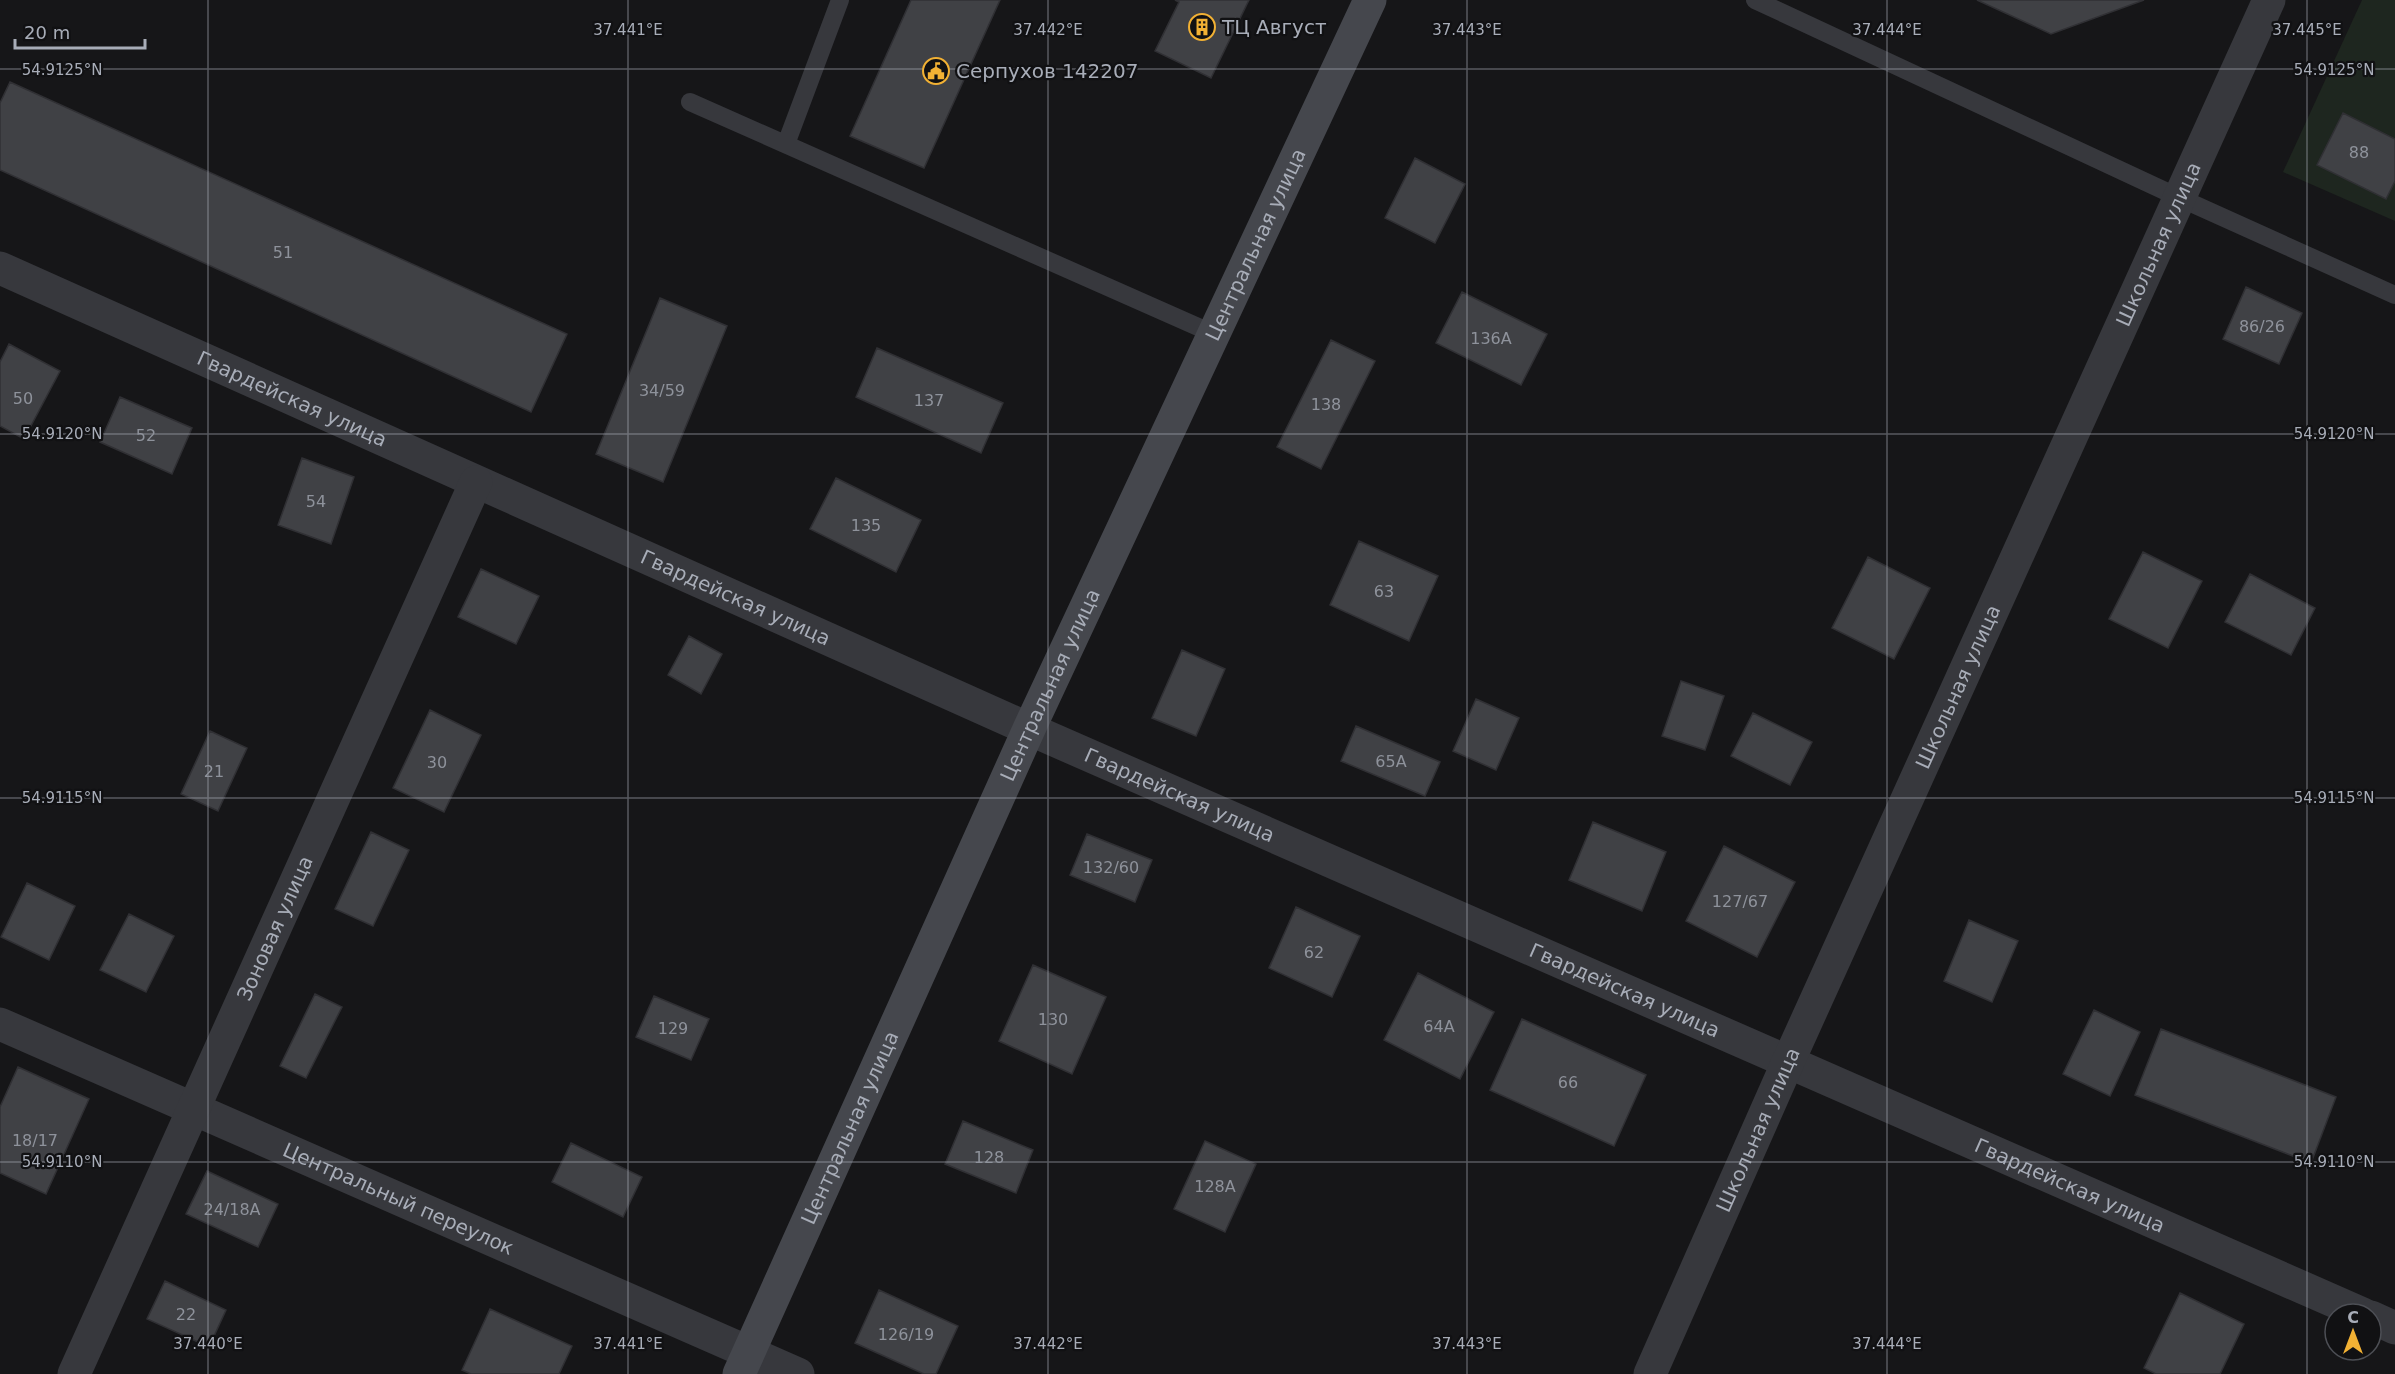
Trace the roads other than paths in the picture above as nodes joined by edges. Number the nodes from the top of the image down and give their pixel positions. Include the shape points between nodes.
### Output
1 (840, 0) edge
2 (1370, 0) edge
3 (1755, 0) edge
4 (2270, 0) edge
5 (690, 102) dead end
6 (786, 144) junction
7 (2180, 198) junction
8 (0, 268) edge
9 (2395, 295) edge
10 (1214, 334) junction
11 (476, 482) junction
12 (1029, 729) junction
13 (0, 1024) edge
14 (1788, 1062) junction
15 (192, 1107) junction
16 (2336, 1302) edge
17 (745, 1363) edge
18 (74, 1374) edge
19 (798, 1374) edge
20 (1650, 1374) edge

1 - 6 lane
2 - 10 street, Центральная улица
3 - 7 lane
4 - 7 street, Школьная улица
5 - 6 lane
6 - 10 lane
7 - 9 lane
7 - 14 street, Школьная улица
8 - 11 street, Гвардейская улица
10 - 12 street, Центральная улица
11 - 12 street, Гвардейская улица
11 - 15 street, Зоновая улица
12 - 14 street, Гвардейская улица
12 - 17 street, Центральная улица
13 - 15 street, Центральный переулок
14 - 16 street, Гвардейская улица
14 - 20 street, Школьная улица
15 - 17 street, Центральный переулок
15 - 18 street, Зоновая улица
17 - 19 street, Центральный переулок

